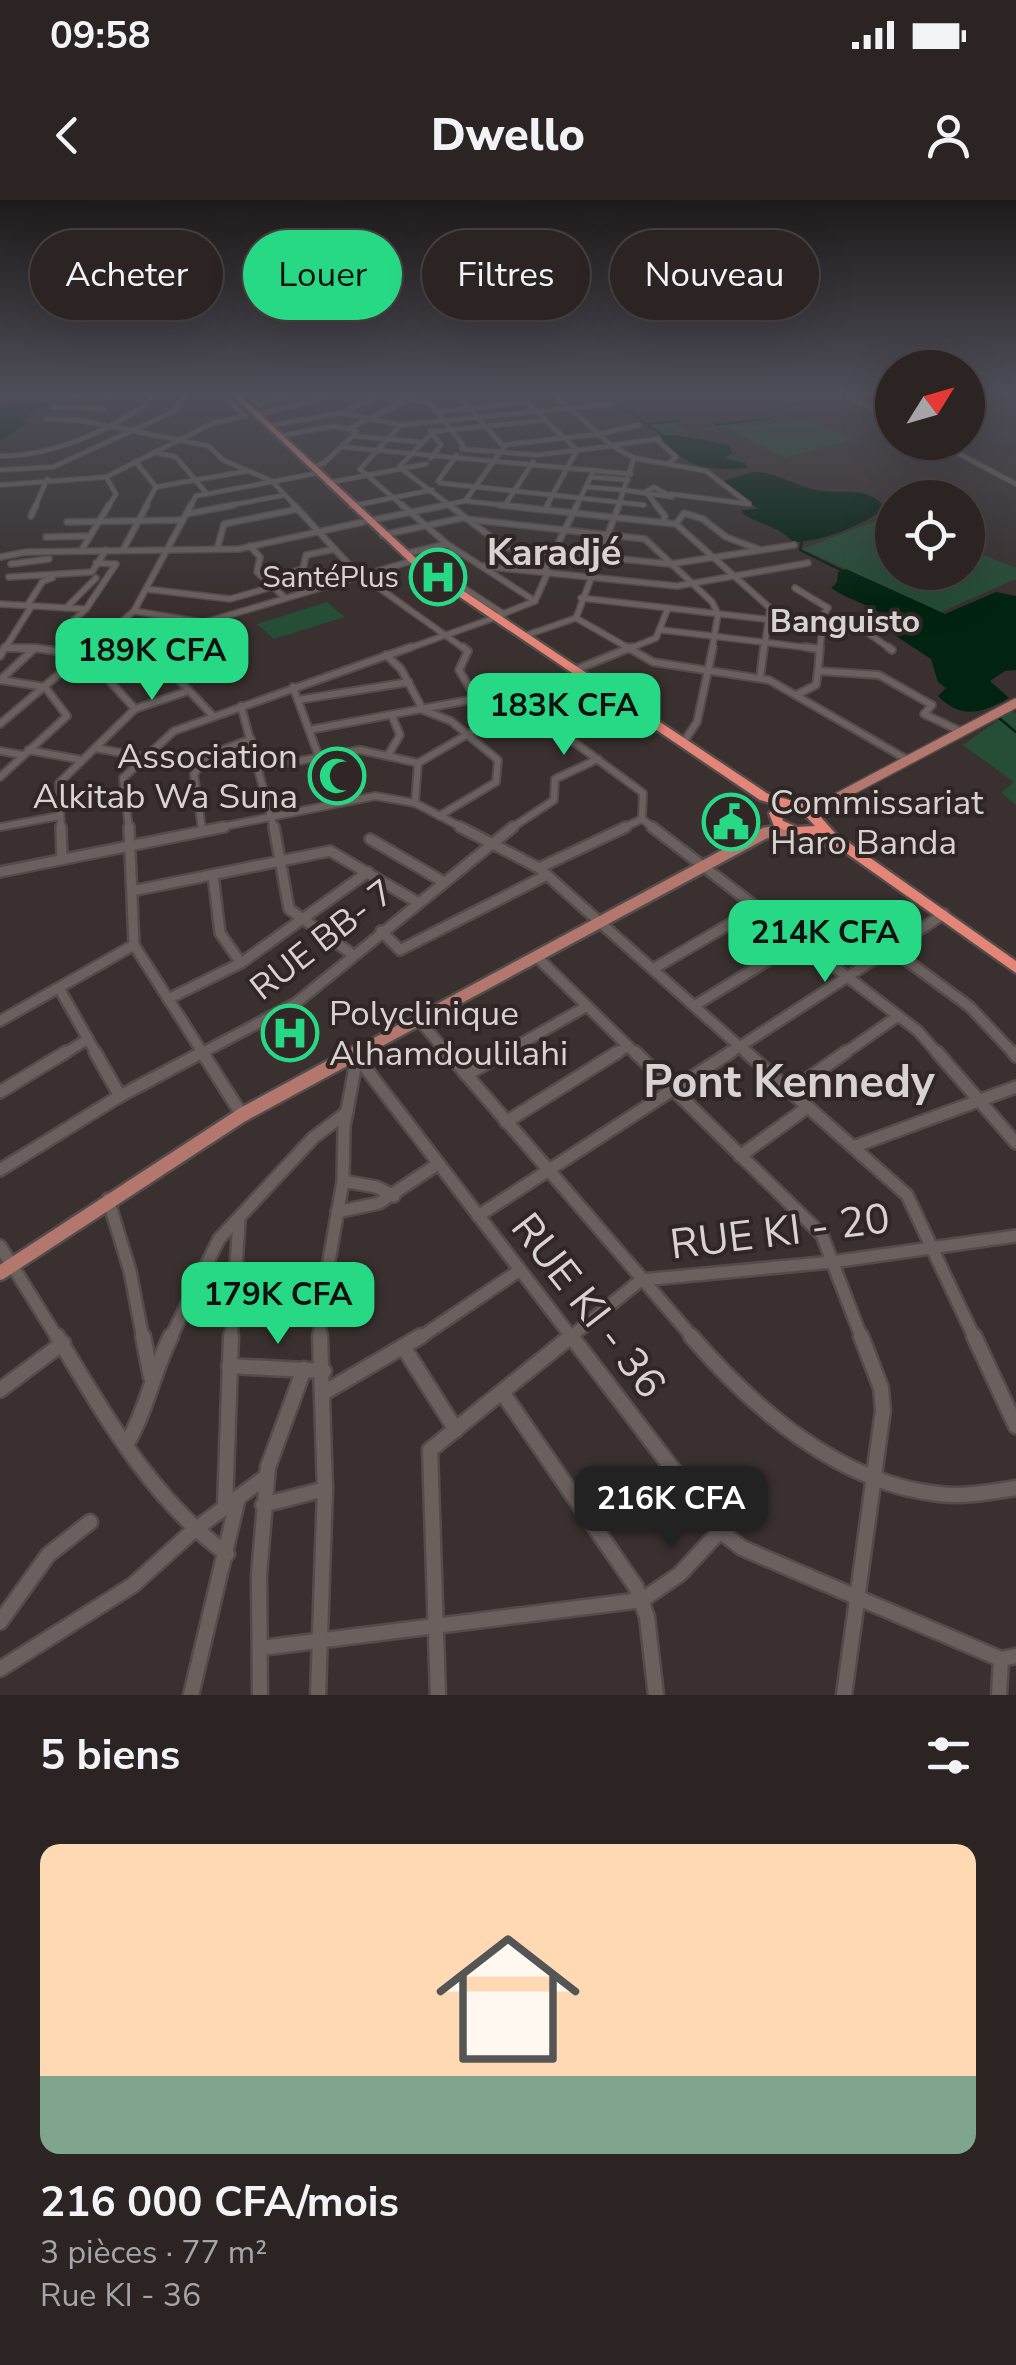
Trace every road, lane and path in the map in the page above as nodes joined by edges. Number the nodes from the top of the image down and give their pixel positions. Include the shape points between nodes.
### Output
1 (61, 463) edge
2 (133, 463) edge
3 (137, 463) edge
4 (181, 463) edge
5 (229, 463) edge
6 (305, 463) edge
7 (306, 463) edge
8 (324, 463) edge
9 (365, 463) edge
10 (404, 463) edge
11 (453, 463) edge
12 (493, 463) edge
13 (516, 463) edge
14 (570, 463) edge
15 (633, 463) edge
16 (672, 463) edge
17 (977, 463) edge
18 (426, 464) joint
19 (531, 464) junction
20 (53, 467) junction
21 (400, 468) junction
22 (567, 468) junction
23 (0, 470) edge
24 (246, 470) junction
25 (313, 470) junction
26 (593, 474) junction
27 (367, 475) junction
28 (106, 477) junction
29 (630, 477) junction
30 (195, 480) junction
31 (272, 481) junction
32 (46, 482) junction
33 (439, 482) junction
34 (327, 483) junction
35 (1016, 484) edge
36 (476, 486) junction
37 (587, 486) junction
38 (1, 487) edge
39 (156, 487) junction
40 (515, 490) junction
41 (624, 490) junction
42 (428, 491) junction
43 (208, 494) junction
44 (553, 494) junction
45 (647, 494) junction
46 (286, 496) junction
47 (582, 496) junction
48 (393, 498) junction
49 (621, 500) junction
50 (464, 501) junction
51 (644, 504) dead end
52 (446, 505) junction
53 (505, 505) junction
54 (352, 506) junction
55 (516, 506) junction
56 (227, 507) junction
57 (298, 509) junction
58 (545, 510) junction
59 (410, 512) junction
60 (575, 513) junction
61 (31, 516) dead end
62 (185, 517) junction
63 (614, 517) junction
64 (463, 518) junction
65 (99, 521) junction
66 (140, 521) junction
67 (239, 521) junction
68 (67, 522) dead end
69 (365, 522) junction
70 (662, 522) junction
71 (506, 523) junction
72 (676, 524) junction
73 (425, 526) junction
74 (565, 530) junction
75 (319, 532) junction
76 (608, 534) junction
77 (382, 535) junction
78 (90, 536) junction
79 (46, 537) dead end
80 (447, 544) junction
81 (794, 545) dead end
82 (250, 546) junction
83 (217, 549) junction
84 (336, 549) junction
85 (106, 550) junction
86 (123, 550) junction
87 (167, 550) junction
88 (760, 550) junction
89 (81, 551) junction
90 (554, 552) junction
91 (47, 555) junction
92 (0, 556) edge
93 (600, 557) junction
94 (714, 557) junction
95 (406, 558) junction
96 (422, 561) dead end
97 (96, 563) junction
98 (808, 563) dead end
99 (11, 564) dead end
100 (670, 564) junction
101 (480, 566) junction
102 (546, 572) junction
103 (58, 574) junction
104 (362, 574) junction
105 (433, 576) junction
106 (736, 576) junction
107 (9, 577) dead end
108 (592, 577) junction
109 (96, 578) dead end
110 (264, 580) junction
111 (692, 584) junction
112 (272, 587) junction
113 (795, 588) dead end
114 (146, 589) junction
115 (285, 598) junction
116 (581, 598) junction
117 (536, 601) junction
118 (0, 604) edge
119 (29, 606) junction
120 (66, 608) junction
121 (668, 608) junction
122 (86, 609) junction
123 (134, 612) junction
124 (718, 614) junction
125 (497, 617) junction
126 (576, 618) junction
127 (770, 620) junction
128 (203, 623) junction
129 (820, 627) junction
130 (877, 628) dead end
131 (662, 630) junction
132 (862, 630) junction
133 (447, 635) junction
134 (106, 636) junction
135 (524, 636) junction
136 (713, 636) junction
137 (14, 637) junction
138 (0, 638) edge
139 (142, 642) junction
140 (765, 642) junction
141 (5, 648) junction
142 (35, 648) junction
143 (629, 649) junction
144 (820, 649) junction
145 (56, 650) dead end
146 (892, 650) dead end
147 (0, 656) edge
148 (386, 656) junction
149 (78, 660) junction
150 (575, 670) junction
151 (708, 671) junction
152 (818, 671) junction
153 (760, 678) junction
154 (408, 682) junction
155 (590, 685) junction
156 (45, 687) junction
157 (293, 688) junction
158 (188, 691) junction
159 (796, 696) junction
160 (480, 698) junction
161 (298, 700) junction
162 (1016, 703) edge
163 (241, 706) junction
164 (135, 709) junction
165 (424, 710) junction
166 (518, 714) junction
167 (212, 716) junction
168 (392, 716) junction
169 (0, 724) edge
170 (309, 730) junction
171 (962, 732) junction
172 (468, 734) junction
173 (251, 739) junction
174 (683, 743) junction
175 (94, 748) junction
176 (0, 751) edge
177 (25, 753) junction
178 (388, 755) junction
179 (144, 757) junction
180 (319, 758) junction
181 (82, 760) junction
182 (598, 760) junction
183 (908, 760) junction
184 (418, 763) junction
185 (260, 768) junction
186 (0, 777) edge
187 (830, 802) junction
188 (336, 803) junction
189 (415, 803) junction
190 (795, 806) junction
191 (58, 816) junction
192 (272, 816) junction
193 (439, 816) junction
194 (775, 816) junction
195 (818, 819) junction
196 (642, 820) junction
197 (0, 827) edge
198 (202, 830) junction
199 (796, 830) junction
200 (766, 833) junction
201 (370, 840) dead end
202 (492, 844) junction
203 (130, 845) junction
204 (62, 859) junction
205 (281, 861) junction
206 (703, 866) junction
207 (0, 872) edge
208 (368, 872) junction
209 (543, 872) junction
210 (213, 875) junction
211 (442, 882) junction
212 (132, 892) junction
213 (417, 902) junction
214 (757, 908) junction
215 (939, 916) junction
216 (300, 920) junction
217 (600, 922) junction
218 (381, 931) junction
219 (800, 941) junction
220 (134, 945) junction
221 (890, 948) junction
222 (352, 954) junction
223 (536, 956) junction
224 (241, 963) junction
225 (1016, 968) edge
226 (653, 969) junction
227 (846, 976) junction
228 (1016, 978) edge
229 (59, 988) junction
230 (168, 999) junction
231 (586, 1006) junction
232 (694, 1006) junction
233 (898, 1016) junction
234 (418, 1018) junction
235 (0, 1021) edge
236 (88, 1039) junction
237 (628, 1046) junction
238 (740, 1046) junction
239 (202, 1052) junction
240 (355, 1055) junction
241 (1016, 1056) edge
242 (466, 1075) junction
243 (1016, 1087) edge
244 (673, 1090) junction
245 (0, 1092) edge
246 (790, 1092) junction
247 (120, 1096) junction
248 (979, 1101) junction
249 (808, 1107) junction
250 (347, 1112) junction
251 (242, 1115) junction
252 (506, 1122) junction
253 (1016, 1142) edge
254 (853, 1147) junction
255 (740, 1156) junction
256 (438, 1164) junction
257 (0, 1170) edge
258 (548, 1172) junction
259 (343, 1181) junction
260 (394, 1196) junction
261 (108, 1199) junction
262 (337, 1212) junction
263 (478, 1216) junction
264 (238, 1222) junction
265 (1016, 1237) edge
266 (0, 1246) edge
267 (934, 1246) junction
268 (832, 1262) junction
269 (6, 1269) edge
270 (520, 1270) junction
271 (642, 1280) junction
272 (573, 1339) junction
273 (63, 1343) junction
274 (404, 1348) junction
275 (229, 1366) junction
276 (304, 1369) junction
277 (324, 1372) junction
278 (152, 1380) junction
279 (0, 1390) edge
280 (325, 1392) junction
281 (504, 1395) junction
282 (1010, 1396) edge
283 (1016, 1426) edge
284 (456, 1430) junction
285 (127, 1443) junction
286 (873, 1474) junction
287 (267, 1476) junction
288 (1016, 1488) edge
289 (325, 1489) junction
290 (232, 1502) junction
291 (263, 1505) junction
292 (90, 1522) dead end
293 (193, 1531) junction
294 (720, 1531) junction
295 (227, 1554) junction
296 (859, 1599) junction
297 (642, 1600) junction
298 (0, 1622) edge
299 (435, 1629) junction
300 (320, 1640) junction
301 (261, 1648) junction
302 (1008, 1658) edge
303 (0, 1669) edge
304 (191, 1695) edge
305 (260, 1695) edge
306 (318, 1695) edge
307 (438, 1695) edge
308 (656, 1695) edge
309 (844, 1695) edge
310 (1000, 1695) edge

1 - 20 street
2 - 28 street
3 - 39 street
4 - 30 street
5 - 24 street
6 - 25 highway
7 - 25 highway
8 - 25 street
9 - 27 street via 360,468
10 - 21 street
11 - 33 street
12 - 36 street
13 - 19 street
14 - 22 street
15 - 29 street
16 - 45 street via 706,472 750,504
17 - 35 street
18 - 21 street
18 - 33 street
19 - 22 street
19 - 40 street
20 - 23 street
20 - 32 street
21 - 27 street
21 - 42 street
22 - 26 street
22 - 44 street
24 - 30 street
24 - 31 street
25 - 31 street
25 - 34 highway
25 - 69 highway
26 - 29 street
26 - 37 street
27 - 34 street
27 - 48 street
28 - 32 street
28 - 65 street via 116,494
29 - 41 street
30 - 39 street
30 - 43 street
31 - 43 street
31 - 46 street
32 - 38 street
32 - 61 street
33 - 36 street
33 - 42 street
34 - 54 highway
36 - 40 street
36 - 50 street
37 - 41 street
37 - 47 street
39 - 66 street
40 - 44 street
40 - 53 street
41 - 45 street
41 - 49 street
42 - 48 street
42 - 52 street
43 - 62 street via 196,496
44 - 47 street
44 - 58 street
45 - 70 street via 665,516
46 - 56 street
46 - 57 street
47 - 49 street
47 - 60 street
48 - 54 street
48 - 59 street
49 - 51 street
49 - 63 street
50 - 52 street
50 - 53 street
52 - 59 street
52 - 64 street
53 - 55 street
54 - 69 highway
55 - 58 street
55 - 71 street
56 - 62 street
56 - 67 street
57 - 67 street
57 - 75 street
58 - 60 street
59 - 69 street
59 - 73 street
60 - 63 street
60 - 74 street
62 - 66 street
62 - 87 street
63 - 70 street
63 - 76 street
64 - 71 street
64 - 73 street
64 - 90 street via 504,547
65 - 66 street
65 - 68 street
65 - 78 street
66 - 86 street
67 - 83 street via 224,525
69 - 75 street
69 - 77 highway
69 - 95 highway
70 - 72 street
71 - 74 street
72 - 88 street via 684,513 694,514 723,536
72 - 94 street
73 - 77 street
73 - 80 street
74 - 76 street
74 - 90 street
75 - 82 street
75 - 84 street
76 - 93 street
76 - 100 street via 648,540
77 - 95 highway
78 - 79 street
78 - 89 street
80 - 95 street
80 - 101 street
81 - 88 street
82 - 83 street
82 - 110 street
83 - 87 street
84 - 104 street
84 - 110 street via 306,555 303,568
85 - 86 street
85 - 89 street
85 - 97 street
86 - 87 street
87 - 114 street
88 - 94 street
89 - 91 street
90 - 93 street
90 - 102 street
91 - 92 street
91 - 99 street
91 - 103 street
93 - 100 street
93 - 108 street
94 - 100 street
94 - 106 street
95 - 104 street
95 - 105 highway
95 - 125 highway
96 - 105 street via 438,572
97 - 103 street via 92,572
97 - 122 street via 116,564
98 - 106 street
100 - 111 street
101 - 102 street
101 - 117 street
102 - 108 street
102 - 117 street
103 - 107 street
103 - 119 street via 43,581
104 - 115 street
104 - 133 street
105 - 125 highway
106 - 111 street
106 - 127 street via 770,608
108 - 111 street
108 - 116 street
109 - 120 street
110 - 112 street
111 - 124 street
112 - 114 street via 230,599
112 - 115 street
113 - 129 street via 828,608
114 - 123 street
115 - 128 street
116 - 121 street
116 - 126 street
117 - 125 street
118 - 119 street
119 - 120 street
119 - 137 street
120 - 122 street
121 - 124 street
121 - 131 street
122 - 134 street via 64,628
123 - 128 street
123 - 134 street
124 - 127 street
124 - 136 street
125 - 133 street
125 - 135 highway
125 - 155 highway
126 - 135 street
126 - 143 street
127 - 129 street
127 - 140 street
128 - 139 street
129 - 132 street
129 - 144 street
130 - 132 street
131 - 136 street
131 - 143 street
132 - 146 street
133 - 148 street
133 - 160 street via 468,650 459,670
134 - 139 street
134 - 149 street
135 - 150 highway
136 - 140 street
136 - 151 street
137 - 138 street
137 - 141 street
139 - 158 street
140 - 144 street
140 - 153 street
141 - 142 street
141 - 147 street
142 - 145 street
142 - 156 street via 0,680
143 - 150 street
143 - 151 street via 653,662
144 - 152 street
148 - 154 street
148 - 157 street
149 - 156 street
149 - 164 street via 97,666
150 - 174 highway
151 - 153 street
151 - 174 street via 694,734
152 - 159 street via 816,685
152 - 171 street via 884,676 932,705 924,714
153 - 159 street
154 - 161 street
154 - 165 street
155 - 166 street
155 - 194 highway
156 - 169 street
156 - 177 street via 66,716
157 - 161 street
157 - 163 street
158 - 164 street
158 - 167 street
159 - 183 street
160 - 165 street
160 - 166 street
161 - 170 street
162 - 171 main road
163 - 167 street
163 - 173 street
164 - 175 street
165 - 168 street
165 - 172 street
166 - 172 street
166 - 182 street via 559,731
167 - 179 street via 168,734
168 - 170 street
168 - 178 street via 400,735
170 - 180 street
171 - 183 main road
172 - 184 street
172 - 193 street via 498,760 497,779
173 - 185 street
173 - 198 street via 212,753 194,774
174 - 190 highway via 764,797
175 - 179 street
175 - 181 street
176 - 177 street
177 - 181 street
177 - 186 street
178 - 180 street via 360,750
178 - 184 street
179 - 203 street via 123,778
180 - 185 street
180 - 188 street
181 - 191 street via 59,783
182 - 196 street via 644,793
182 - 202 street, RUE BB- 7 via 555,779 554,800
183 - 187 main road
184 - 189 street
185 - 192 street
187 - 190 main road
187 - 195 main road
188 - 189 street via 375,796
188 - 192 street
189 - 193 street
190 - 194 highway
190 - 195 highway
191 - 197 street
191 - 204 street
192 - 198 street
192 - 205 street
193 - 202 street
194 - 199 highway
194 - 200 main road
195 - 199 highway via 814,828
195 - 215 highway via 831,836
196 - 206 street
196 - 209 street
198 - 203 street
199 - 200 main road
199 - 215 highway
200 - 206 main road
201 - 211 street
202 - 209 street
202 - 211 street, RUE BB- 7
203 - 204 street
203 - 212 street
204 - 207 street
205 - 208 street via 330,852
205 - 210 street
205 - 216 street via 287,906
206 - 214 street
206 - 217 main road
208 - 213 street
208 - 216 street
209 - 217 street
209 - 218 street via 400,950
210 - 212 street
210 - 224 street via 220,933
211 - 213 street, RUE BB- 7
212 - 220 street
213 - 218 street, RUE BB- 7
214 - 219 street
214 - 226 street
215 - 221 street
215 - 225 highway
215 - 228 highway
216 - 222 street
216 - 224 street
217 - 223 main road
217 - 226 street
218 - 222 street, RUE BB- 7
219 - 227 street
219 - 232 street
220 - 229 street
220 - 230 street
221 - 227 street
221 - 241 street via 970,1007
222 - 239 street, RUE BB- 7 via 296,1003
223 - 231 street
223 - 234 main road
224 - 230 street
226 - 232 street
227 - 233 street
227 - 238 street
229 - 235 street
229 - 236 street
230 - 239 street
231 - 237 street
231 - 242 street
232 - 238 street
233 - 246 street
233 - 248 street
234 - 240 main road
234 - 242 street
236 - 245 street
236 - 247 street
237 - 244 street
237 - 252 street
238 - 244 street
238 - 246 street
239 - 247 street, RUE BB- 7
239 - 251 street
240 - 250 street
240 - 251 main road
240 - 256 street, RUE KI - 36
242 - 252 street
243 - 248 street
244 - 255 street
244 - 258 street
246 - 249 street
247 - 257 street, RUE BB- 7
248 - 253 street
248 - 254 street
249 - 254 street
249 - 255 street
250 - 259 street
250 - 264 street via 313,1138
251 - 261 main road
252 - 258 street
254 - 267 street via 907,1195
255 - 268 street via 822,1235
256 - 260 street
256 - 263 street, RUE KI - 36
258 - 263 street
258 - 271 street
259 - 260 street
259 - 262 street
260 - 262 street via 364,1212
261 - 269 main road
261 - 278 street
262 - 277 street via 318,1318
263 - 270 street, RUE KI - 36
264 - 275 street
264 - 278 street via 219,1238
265 - 267 street, RUE KI - 20
266 - 269 street
267 - 268 street, RUE KI - 20
267 - 282 street
268 - 271 street, RUE KI - 20
268 - 286 street via 881,1388
269 - 273 street
270 - 272 street, RUE KI - 36
270 - 274 street
271 - 272 street, RUE KI - 20
271 - 286 street via 730,1381 774,1420
272 - 281 street, RUE KI - 20
272 - 294 street, RUE KI - 36
273 - 279 street
273 - 285 street
274 - 280 street
274 - 284 street
275 - 276 street
275 - 290 street
276 - 277 street
276 - 287 street
277 - 280 street
278 - 285 street via 146,1411
280 - 289 street
281 - 284 street, RUE KI - 20
281 - 297 street
282 - 283 street
284 - 299 street, RUE KI - 20 via 429,1456
285 - 293 street
286 - 288 street via 938,1494
286 - 296 street
287 - 290 street
287 - 291 street
289 - 291 street
289 - 300 street
290 - 293 street
290 - 295 street
291 - 301 street
292 - 298 street via 48,1555
293 - 295 street
293 - 303 street via 133,1584
294 - 296 street, RUE KI - 36 via 742,1548
294 - 297 street via 680,1574
295 - 304 street
296 - 302 street, RUE KI - 36
296 - 309 street
297 - 299 street
297 - 308 street
299 - 300 street
299 - 307 street, RUE KI - 20
300 - 301 street
300 - 306 street
301 - 305 street
302 - 310 street

